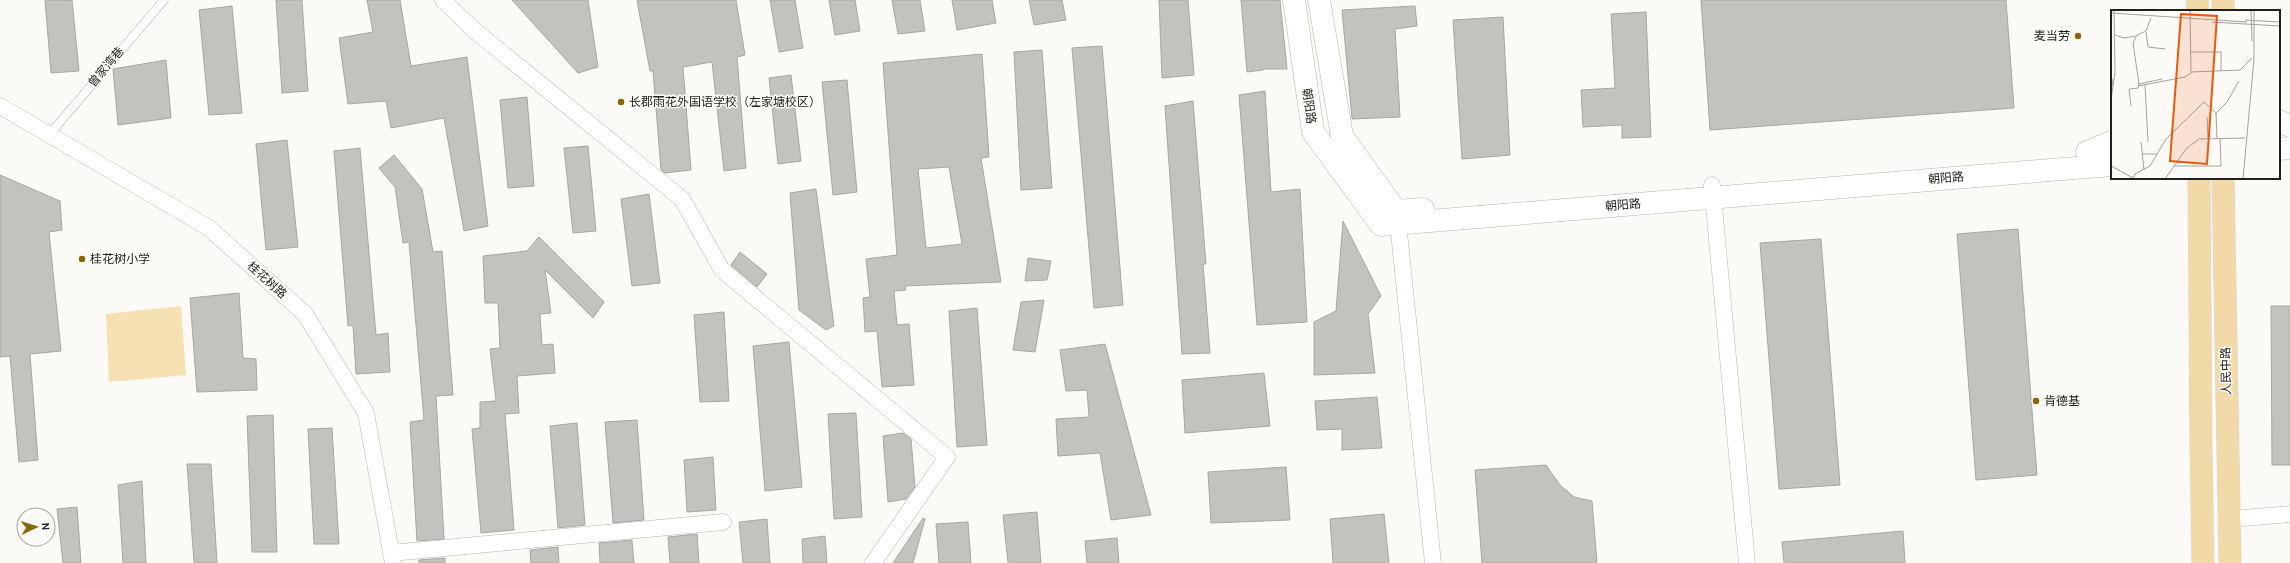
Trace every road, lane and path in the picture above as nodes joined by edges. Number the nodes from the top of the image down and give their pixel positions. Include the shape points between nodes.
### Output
1 (164, 0) edge
2 (443, 0) edge
3 (1294, 0) edge
4 (1319, 0) edge
5 (2197, 0) edge
6 (2198, 10) edge
7 (0, 106) edge
8 (2280, 121) edge
9 (2290, 126) edge
10 (49, 136) junction
11 (2290, 136) edge
12 (2280, 137) edge
13 (2111, 142) edge
14 (2290, 148) edge
15 (2111, 150) edge
16 (2280, 150) edge
17 (2087, 152) junction
18 (2111, 165) edge
19 (2199, 179) edge
20 (2223, 179) edge
21 (1713, 191) junction
22 (1397, 217) junction
23 (2227, 432) junction
24 (2201, 448) junction
25 (2290, 514) edge
26 (2243, 518) junction
27 (723, 522) dead end
28 (392, 558) edge
29 (873, 563) edge
30 (1434, 563) edge
31 (1747, 563) edge
32 (2191, 563) edge
33 (2204, 563) edge
34 (2230, 563) edge
35 (2244, 563) edge

1 - 10 lane, 曾家湾巷
2 - 29 street via 475,31 682,199 722,270 947,458
3 - 22 street, 朝阳路 via 1313,132 1381,225
4 - 22 street via 1342,136
5 - 6 main road
7 - 10 street, 桂花树路
8 - 9 street
10 - 28 street, 桂花树路 via 209,228 304,314 366,413
11 - 12 street
13 - 17 street
14 - 16 street
15 - 17 street, 朝阳路
17 - 21 street, 朝阳路
18 - 21 street, 朝阳路
19 - 24 main road
20 - 23 main road, 人民中路
21 - 22 street, 朝阳路
21 - 31 street
22 - 30 street
23 - 26 main road
23 - 34 main road, 人民中路
24 - 32 main road
24 - 33 main road
25 - 26 street
26 - 35 main road
27 - 28 street

